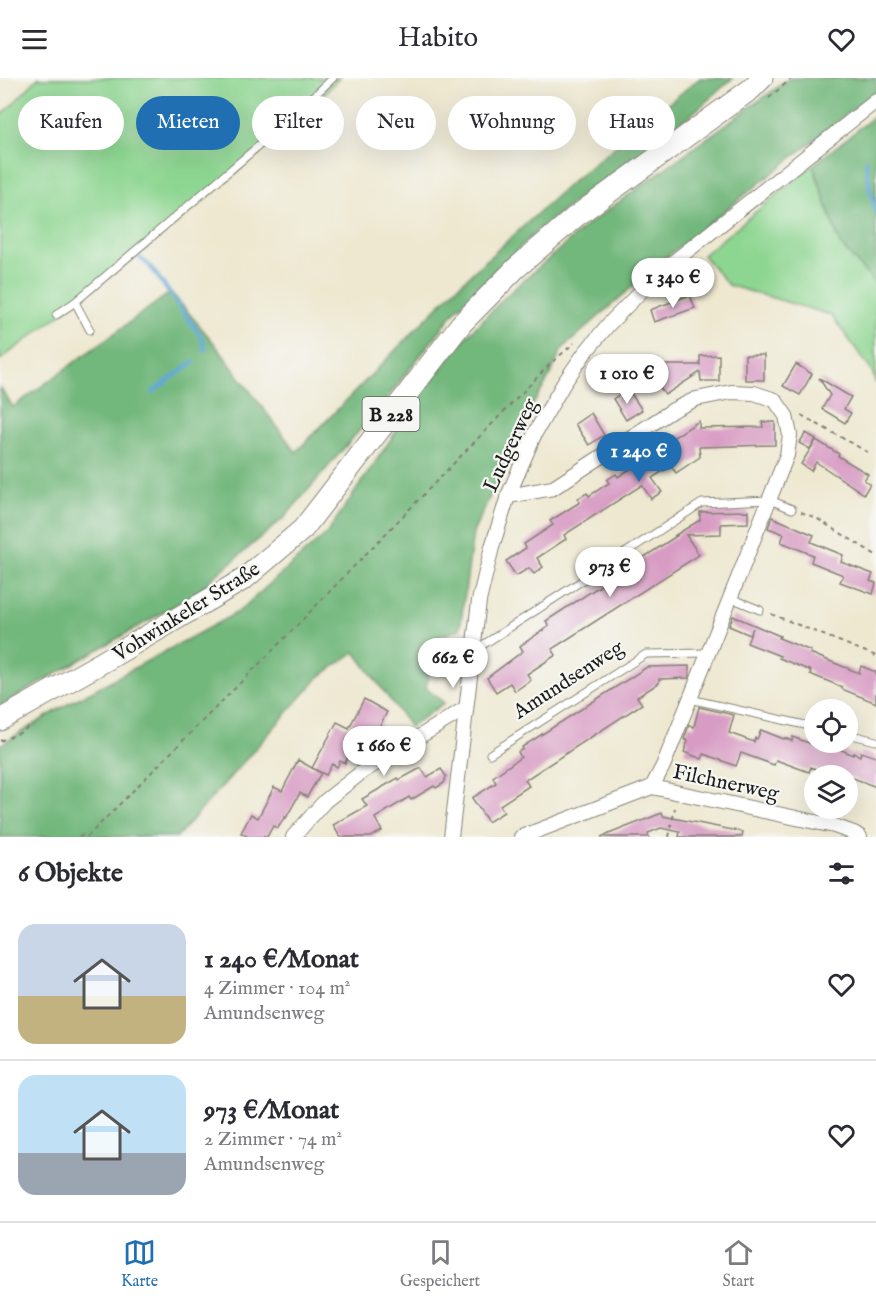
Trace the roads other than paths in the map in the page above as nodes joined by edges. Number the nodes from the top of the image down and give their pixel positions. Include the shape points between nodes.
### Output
1 (333, 78) edge
2 (762, 78) edge
3 (876, 101) edge
4 (75, 303) junction
5 (56, 315) dead end
6 (90, 330) dead end
7 (508, 496) junction
8 (770, 500) junction
9 (792, 509) road end
10 (731, 598) junction
11 (760, 610) road end
12 (473, 652) junction
13 (709, 654) junction
14 (690, 699) junction
15 (466, 708) junction
16 (0, 720) edge
17 (804, 725) edge
18 (858, 736) edge
19 (876, 741) edge
20 (490, 754) dead end
21 (652, 787) junction
22 (293, 837) edge
23 (451, 837) edge
24 (521, 837) edge
25 (860, 837) edge

1 - 4 lane
2 - 16 main road, Vohwinkeler Straße / B 228 via 575,217 515,269 461,324 303,529 274,554 244,579
3 - 7 street, Ludgerweg via 657,275 608,325 564,383 535,433
4 - 5 lane
4 - 6 lane
7 - 8 street via 553,488 674,410 696,399 731,392 754,393 775,400 786,416 790,435 787,455
7 - 12 street, Ludgerweg via 482,590
8 - 9 lane
8 - 10 street
8 - 12 lane via 702,503
10 - 11 lane
10 - 13 street
12 - 15 street, Ludgerweg
13 - 14 street
13 - 20 lane, Amundsenweg via 646,654
14 - 17 lane
14 - 21 street
15 - 22 street via 362,772 325,801
15 - 23 street, Ludgerweg
18 - 19 lane
21 - 24 street
21 - 25 street, Filchnerweg via 834,826

